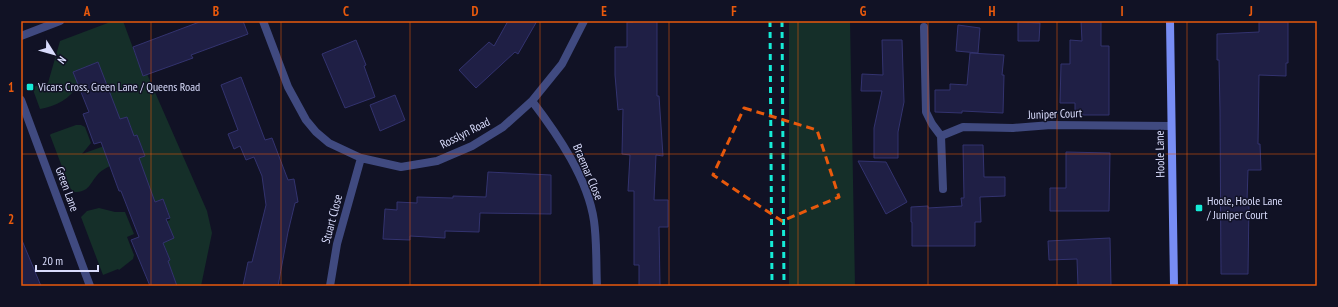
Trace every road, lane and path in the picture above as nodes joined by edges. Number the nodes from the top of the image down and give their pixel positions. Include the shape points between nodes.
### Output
1 (60, 21) edge
2 (263, 21) edge
3 (584, 21) edge
4 (1170, 21) edge
5 (924, 27) dead end
6 (21, 36) edge
7 (21, 100) edge
8 (532, 101) junction
9 (1171, 126) junction
10 (941, 136) junction
11 (361, 158) junction
12 (943, 189) dead end
13 (90, 286) edge
14 (330, 286) edge
15 (597, 286) edge
16 (1174, 286) edge

1 - 6 street
2 - 11 street, Rosslyn Road via 288,87 306,120 329,142
3 - 8 street, Rosslyn Road via 562,64
4 - 9 street, Hoole Lane
5 - 10 street via 926,112
7 - 13 street, Green Lane
8 - 11 street, Rosslyn Road via 497,131 472,146 436,161 401,167
8 - 15 street, Braemar Close via 562,141 591,205
9 - 10 street, Juniper Court via 963,127
9 - 16 street, Hoole Lane
10 - 12 street
11 - 14 street, Stuart Close via 337,244

